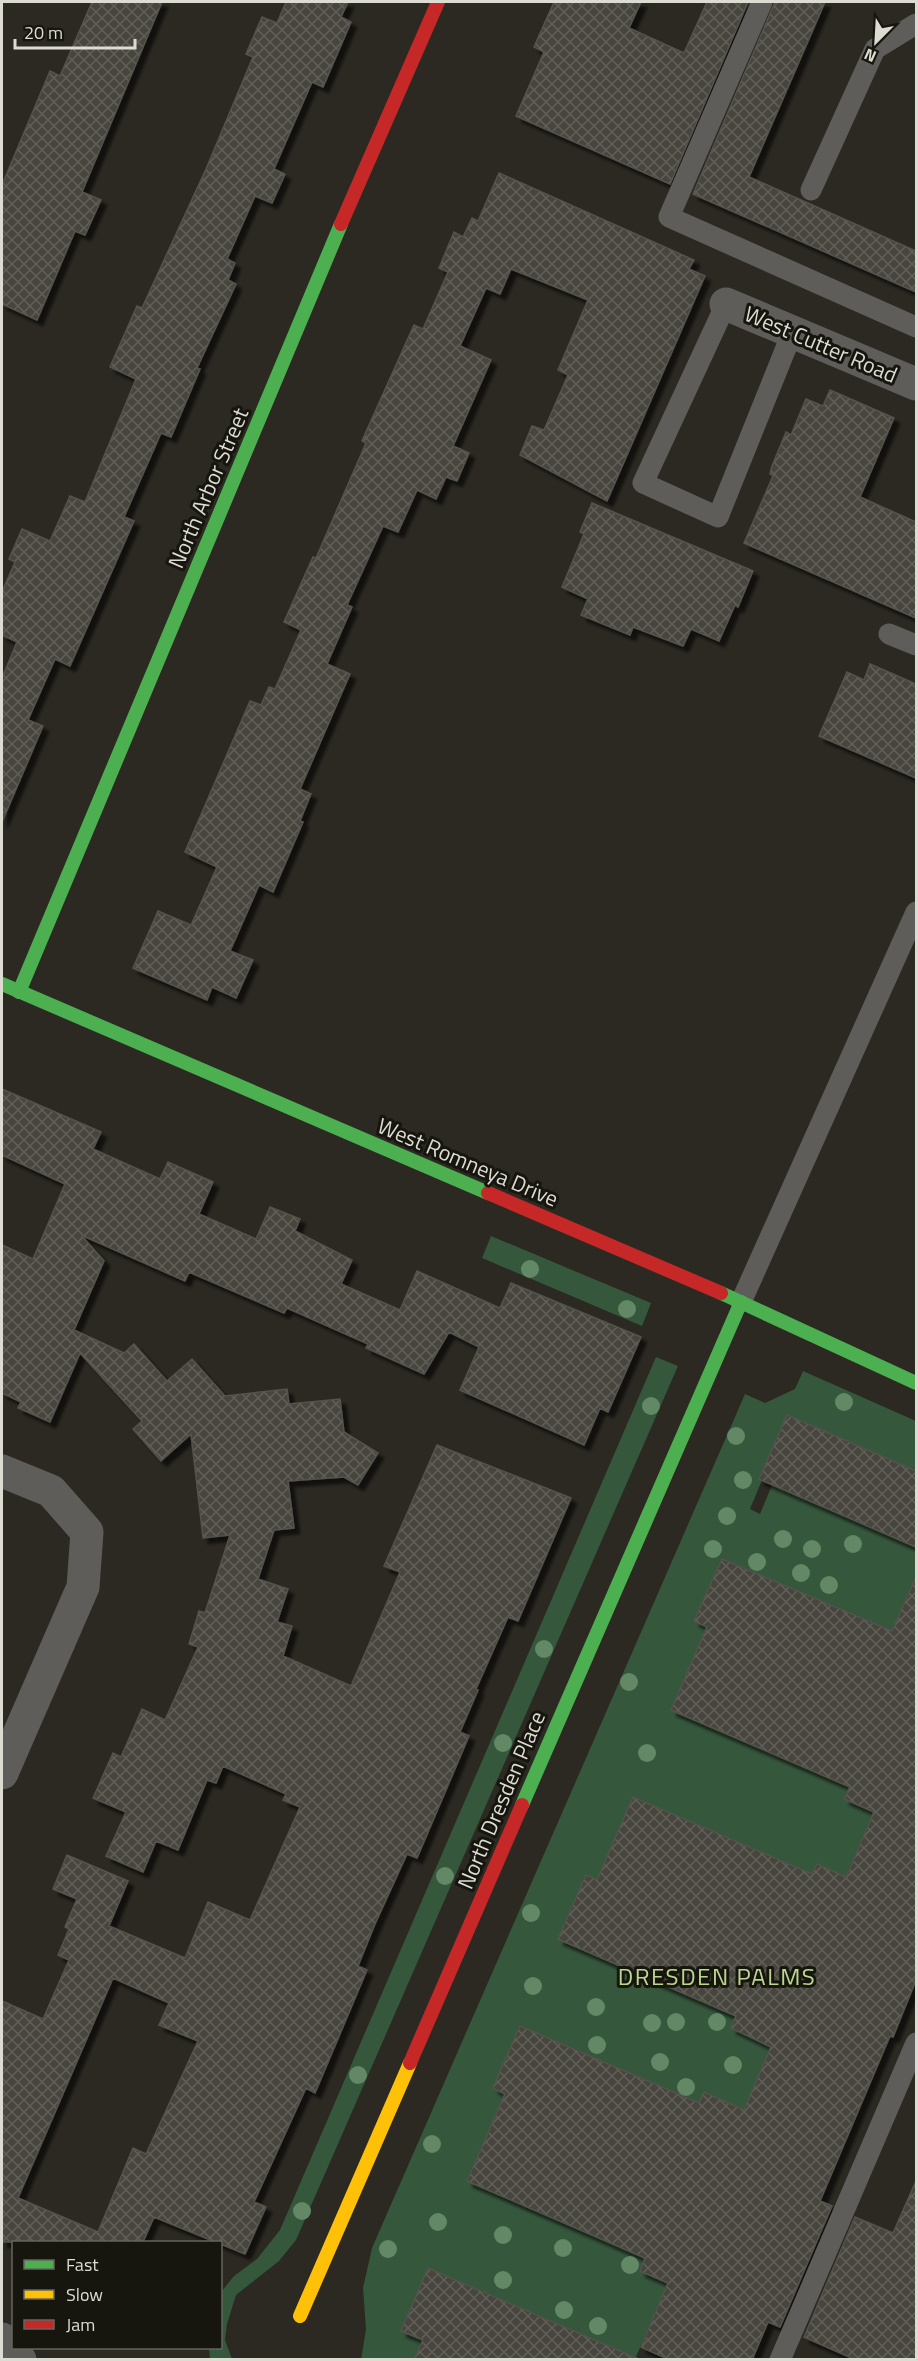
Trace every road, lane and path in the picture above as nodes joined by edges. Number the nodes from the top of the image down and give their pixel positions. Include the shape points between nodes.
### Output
1 (438, 2) edge
2 (762, 2) edge
3 (916, 24) edge
4 (811, 190) dead end
5 (726, 304) joint
6 (916, 327) edge
7 (792, 333) junction
8 (916, 384) edge
9 (889, 634) dead end
10 (916, 645) edge
11 (916, 912) edge
12 (2, 984) edge
13 (19, 992) junction
14 (741, 1302) junction
15 (916, 1383) edge
16 (2, 1471) edge
17 (2, 1773) edge
18 (916, 2043) edge
19 (300, 2316) dead end
20 (2, 2339) edge
21 (20, 2360) edge
22 (780, 2360) edge

1 - 13 street, North Arbor Street via 383,124
2 - 6 lane via 669,217
3 - 4 lane via 875,49
5 - 7 street, West Cutter Road
5 - 7 lane via 643,483 718,518
7 - 8 street, West Cutter Road
9 - 10 lane
11 - 14 lane
12 - 13 street, West Romneya Drive
13 - 14 street, West Romneya Drive
14 - 15 street, West Romneya Drive
14 - 19 street, North Dresden Place
16 - 17 street via 51,1491 87,1532 83,1587
18 - 22 lane
20 - 21 street

